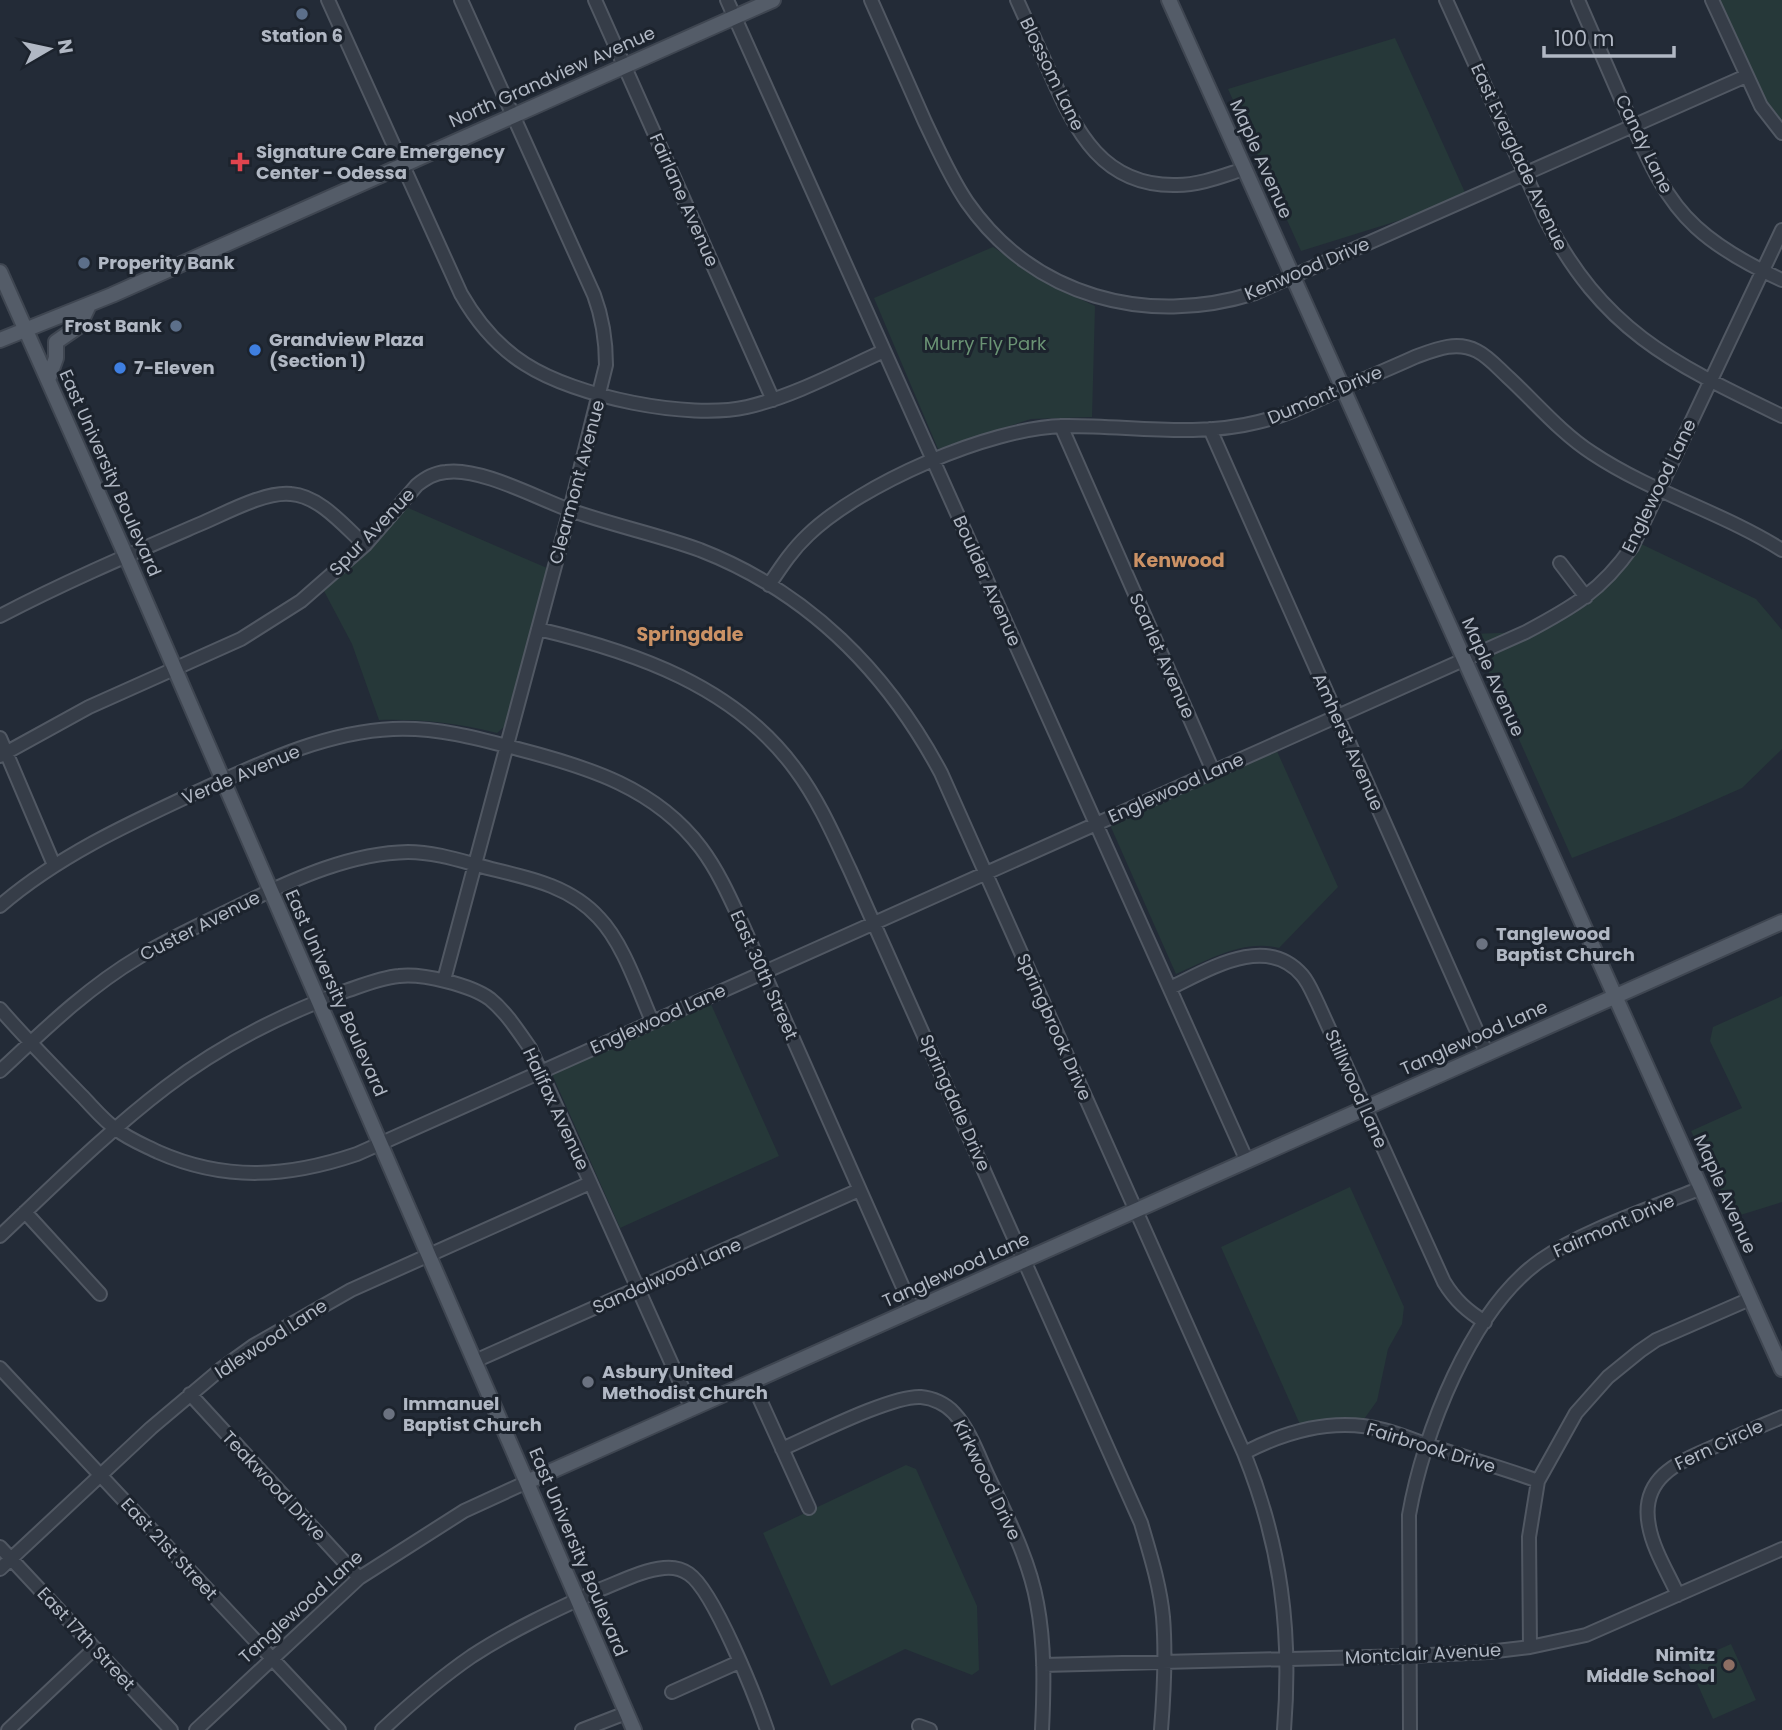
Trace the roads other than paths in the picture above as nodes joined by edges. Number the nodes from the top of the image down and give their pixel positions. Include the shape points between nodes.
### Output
1 (328, 0) edge
2 (461, 0) edge
3 (595, 0) edge
4 (727, 0) edge
5 (772, 0) edge
6 (871, 0) edge
7 (1017, 0) edge
8 (1169, 0) edge
9 (1446, 0) edge
10 (1578, 0) edge
11 (1712, 0) edge
12 (735, 17) junction
13 (625, 66) junction
14 (1746, 76) junction
15 (514, 116) junction
16 (1633, 125) junction
17 (1782, 133) edge
18 (402, 166) junction
19 (1244, 169) junction
20 (1524, 174) junction
21 (1782, 230) edge
22 (1763, 271) junction
23 (0, 272) edge
24 (1293, 277) junction
25 (1782, 280) edge
26 (89, 304) junction
27 (25, 329) junction
28 (0, 340) edge
29 (884, 351) junction
30 (48, 380) junction
31 (1710, 382) junction
32 (1343, 388) junction
33 (600, 394) junction
34 (773, 400) junction
35 (1782, 416) edge
36 (1061, 426) junction
37 (1210, 429) junction
38 (934, 461) junction
39 (1659, 491) junction
40 (570, 510) junction
41 (365, 545) junction
42 (1782, 550) edge
43 (126, 556) junction
44 (1560, 563) dead end
45 (769, 585) junction
46 (1586, 597) junction
47 (0, 616) edge
48 (538, 629) junction
49 (1464, 659) junction
50 (175, 670) junction
51 (1336, 716) junction
52 (0, 738) edge
53 (507, 746) junction
54 (3, 753) edge
55 (1213, 771) junction
56 (222, 780) junction
57 (1096, 823) junction
58 (54, 865) junction
59 (475, 865) junction
60 (985, 873) junction
61 (270, 891) junction
62 (0, 906) edge
63 (1782, 922) edge
64 (874, 923) junction
65 (762, 972) junction
66 (444, 980) junction
67 (1170, 988) junction
68 (1615, 997) junction
69 (318, 1001) junction
70 (0, 1009) edge
71 (652, 1021) junction
72 (30, 1043) junction
73 (1487, 1054) junction
74 (0, 1071) edge
75 (540, 1072) junction
76 (1365, 1109) junction
77 (115, 1129) junction
78 (380, 1143) junction
79 (1247, 1161) junction
80 (590, 1183) junction
81 (1701, 1188) junction
82 (859, 1190) junction
83 (1136, 1211) junction
84 (25, 1212) junction
85 (0, 1236) edge
86 (429, 1255) junction
87 (1026, 1260) junction
88 (638, 1289) junction
89 (100, 1294) dead end
90 (1751, 1299) junction
91 (913, 1310) junction
92 (1485, 1322) junction
93 (475, 1361) junction
94 (0, 1368) edge
95 (1782, 1369) edge
96 (752, 1382) junction
97 (190, 1394) junction
98 (692, 1409) junction
99 (1782, 1417) edge
100 (1425, 1444) junction
101 (782, 1449) junction
102 (1244, 1453) junction
103 (100, 1475) junction
104 (1538, 1481) junction
105 (527, 1482) junction
106 (809, 1508) dead end
107 (0, 1547) edge
108 (1782, 1549) edge
109 (11, 1559) junction
110 (0, 1569) edge
111 (359, 1578) junction
112 (1678, 1595) junction
113 (577, 1600) junction
114 (1530, 1647) junction
115 (95, 1648) junction
116 (1409, 1656) junction
117 (272, 1659) junction
118 (1285, 1659) junction
119 (739, 1662) junction
120 (1164, 1662) junction
121 (1044, 1665) junction
122 (672, 1692) dead end
123 (626, 1713) junction
124 (8, 1730) edge
125 (172, 1730) edge
126 (196, 1730) edge
127 (338, 1730) edge
128 (382, 1730) edge
129 (582, 1730) edge
130 (634, 1730) edge
131 (767, 1730) edge
132 (1042, 1730) edge
133 (1161, 1730) edge
134 (1284, 1730) edge
135 (1410, 1730) edge

1 - 18 street
2 - 15 street, Clearmont Avenue
3 - 13 street, Fairlane Avenue
4 - 12 street, Boulder Avenue
5 - 12 main road, North Grandview Avenue
6 - 24 street, Kenwood Drive via 955,183 982,222 1032,266 1088,293 1156,308 1220,302
7 - 19 street, Blossom Lane via 1068,114 1106,163 1132,177 1163,185 1192,184
8 - 19 main road, Maple Avenue
9 - 20 street, East Everglade Avenue
10 - 16 street, Candy Lane
11 - 14 street
12 - 13 main road, North Grandview Avenue
12 - 29 street, Boulder Avenue
13 - 15 main road, North Grandview Avenue
13 - 34 street, Fairlane Avenue
14 - 16 street, Kenwood Drive
14 - 17 street via 1768,118
15 - 18 main road, North Grandview Avenue
15 - 33 street, Clearmont Avenue via 602,317 606,365
16 - 20 street, Kenwood Drive
16 - 22 street, Candy Lane via 1679,210 1711,240
18 - 26 main road, North Grandview Avenue
18 - 33 street via 461,294 481,325 526,364
19 - 24 main road, Maple Avenue
20 - 24 street, Kenwood Drive
20 - 31 street, East Everglade Avenue via 1558,244 1602,304 1642,339
21 - 22 street, Englewood Lane
22 - 25 street, Candy Lane
22 - 31 street, Englewood Lane
23 - 27 main road, East University Boulevard
24 - 32 main road, Maple Avenue
26 - 27 main road, North Grandview Avenue
26 - 30 main road via 79,326 56,342
27 - 28 main road, North Grandview Avenue
27 - 30 main road, East University Boulevard
29 - 34 street
29 - 38 street, Boulder Avenue
30 - 43 main road, East University Boulevard
31 - 35 street, East Everglade Avenue
31 - 39 street, Englewood Lane
32 - 37 street, Dumont Drive via 1258,423
32 - 39 street, Dumont Drive via 1434,350 1469,348 1489,359 1580,445
32 - 49 main road, Maple Avenue
33 - 34 street via 687,410 729,410
33 - 40 street, Clearmont Avenue
36 - 37 street, Dumont Drive
36 - 38 street, Dumont Drive via 971,444
36 - 55 street, Scarlet Avenue
37 - 51 street, Amherst Avenue
38 - 45 street, Dumont Drive via 830,517 787,558
38 - 57 street, Boulder Avenue
39 - 42 street, Dumont Drive
39 - 46 street, Englewood Lane via 1632,547 1616,570
40 - 41 street, Spur Avenue via 485,478 443,472 417,485
40 - 45 street, Springbrook Drive via 701,551
40 - 48 street, Clearmont Avenue
41 - 43 street via 314,502 287,494 252,503
41 - 50 street, Spur Avenue via 301,601 241,639
43 - 47 street
43 - 50 main road, East University Boulevard
44 - 46 street
45 - 60 street, Springbrook Drive via 852,649 887,689 922,738
46 - 49 street, Englewood Lane via 1537,626
48 - 53 street, Clearmont Avenue
48 - 64 street, Springdale Drive via 617,649 673,672 750,722 784,754 813,796
49 - 51 street, Englewood Lane
49 - 68 main road, Maple Avenue
50 - 54 street, Spur Avenue via 89,707
50 - 56 main road, East University Boulevard
51 - 55 street, Englewood Lane
51 - 73 street, Amherst Avenue
52 - 54 street
53 - 56 street, Verde Avenue via 445,731 386,730 342,736
53 - 59 street, Clearmont Avenue
53 - 65 street, East 30th Street via 610,777 643,794 678,822 716,871
54 - 58 street
55 - 57 street, Englewood Lane
56 - 58 street, Verde Avenue via 113,831
56 - 61 main road, East University Boulevard
57 - 60 street, Englewood Lane
57 - 67 street, Boulder Avenue
58 - 62 street, Verde Avenue
59 - 61 street, Custer Avenue via 428,852 366,856
59 - 66 street, Clearmont Avenue
59 - 71 street, Custer Avenue via 545,883 585,904 611,934
60 - 64 street, Englewood Lane
60 - 83 street, Springbrook Drive
61 - 69 main road, East University Boulevard
61 - 72 street, Custer Avenue via 138,958 65,1010
63 - 68 main road, Tanglewood Lane
64 - 65 street, Englewood Lane
64 - 87 street, Springdale Drive
65 - 71 street, Englewood Lane
65 - 82 street, East 30th Street
66 - 69 street, Halifax Avenue via 399,975
66 - 75 street, Halifax Avenue via 489,998 530,1048
67 - 76 street, Stillwood Lane via 1251,956 1274,957 1293,966 1307,981
67 - 79 street, Boulder Avenue
68 - 73 main road, Tanglewood Lane
68 - 81 main road, Maple Avenue
69 - 77 street, Halifax Avenue via 202,1062
69 - 78 main road, East University Boulevard
70 - 72 street, Englewood Lane
71 - 75 street, Englewood Lane
72 - 74 street, Custer Avenue
72 - 77 street, Englewood Lane
73 - 76 main road, Tanglewood Lane
75 - 78 street, Englewood Lane
75 - 80 street, Halifax Avenue
76 - 79 main road, Tanglewood Lane
76 - 92 street, Stillwood Lane via 1444,1282 1468,1312
77 - 78 street, Englewood Lane via 174,1159 249,1174 320,1166
77 - 84 street, Halifax Avenue
78 - 86 main road, East University Boulevard
79 - 83 main road, Tanglewood Lane
80 - 86 street, Idlewood Lane
80 - 88 street, Halifax Avenue
81 - 90 main road, Maple Avenue
81 - 92 street, Fairmont Drive via 1560,1248 1517,1280
82 - 88 street, Sandalwood Lane
82 - 91 street, East 30th Street
83 - 87 main road, Tanglewood Lane
83 - 102 street, Springbrook Drive
84 - 85 street, Halifax Avenue
84 - 89 street
86 - 93 main road, East University Boulevard
86 - 97 street, Idlewood Lane via 286,1325
87 - 91 main road, Tanglewood Lane
87 - 120 street, Springdale Drive via 1141,1523 1161,1605
88 - 93 street, Sandalwood Lane
88 - 98 street, Halifax Avenue
90 - 95 main road, Maple Avenue
90 - 104 street via 1656,1340 1626,1361 1576,1413
91 - 96 main road, Tanglewood Lane
92 - 100 street, Fairmont Drive via 1448,1387
93 - 105 main road, East University Boulevard
94 - 103 street, East 21st Street
96 - 98 main road, Tanglewood Lane
96 - 101 street
97 - 103 street, Idlewood Lane
97 - 111 street, Teakwood Drive
98 - 105 main road, Tanglewood Lane
99 - 112 street, Fern Circle via 1683,1459 1666,1471 1654,1488 1648,1507 1649,1528
100 - 102 street, Fairbrook Drive via 1368,1427 1330,1425 1294,1431
100 - 104 street, Fairbrook Drive
100 - 116 street, Fairmont Drive via 1409,1515
101 - 106 street
101 - 121 street, Kirkwood Drive via 910,1398 929,1398 954,1413 1025,1561 1037,1603
102 - 118 street, Springbrook Drive via 1272,1533 1282,1585
103 - 109 street, Idlewood Lane
103 - 117 street, East 21st Street
104 - 114 street via 1529,1537
105 - 111 street, Tanglewood Lane via 436,1527
105 - 113 main road, East University Boulevard
107 - 109 street, East 17th Street
108 - 112 street, Montclair Avenue
109 - 110 street, Idlewood Lane
109 - 115 street, East 17th Street
111 - 117 street, Tanglewood Lane
112 - 114 street, Montclair Avenue via 1586,1635
113 - 119 street via 649,1571 680,1569 702,1586
113 - 123 main road, East University Boulevard
113 - 128 street via 472,1657
114 - 116 street, Montclair Avenue
115 - 124 street
115 - 125 street, East 17th Street
116 - 118 street, Montclair Avenue
116 - 135 street, Fairmont Drive
117 - 126 street, Tanglewood Lane
117 - 127 street, East 21st Street
118 - 120 street, Montclair Avenue
118 - 134 street, Springbrook Drive
119 - 122 street
119 - 131 street
120 - 121 street, Montclair Avenue
120 - 133 street, Springdale Drive
121 - 132 street, Kirkwood Drive
123 - 129 street
123 - 130 main road, East University Boulevard

